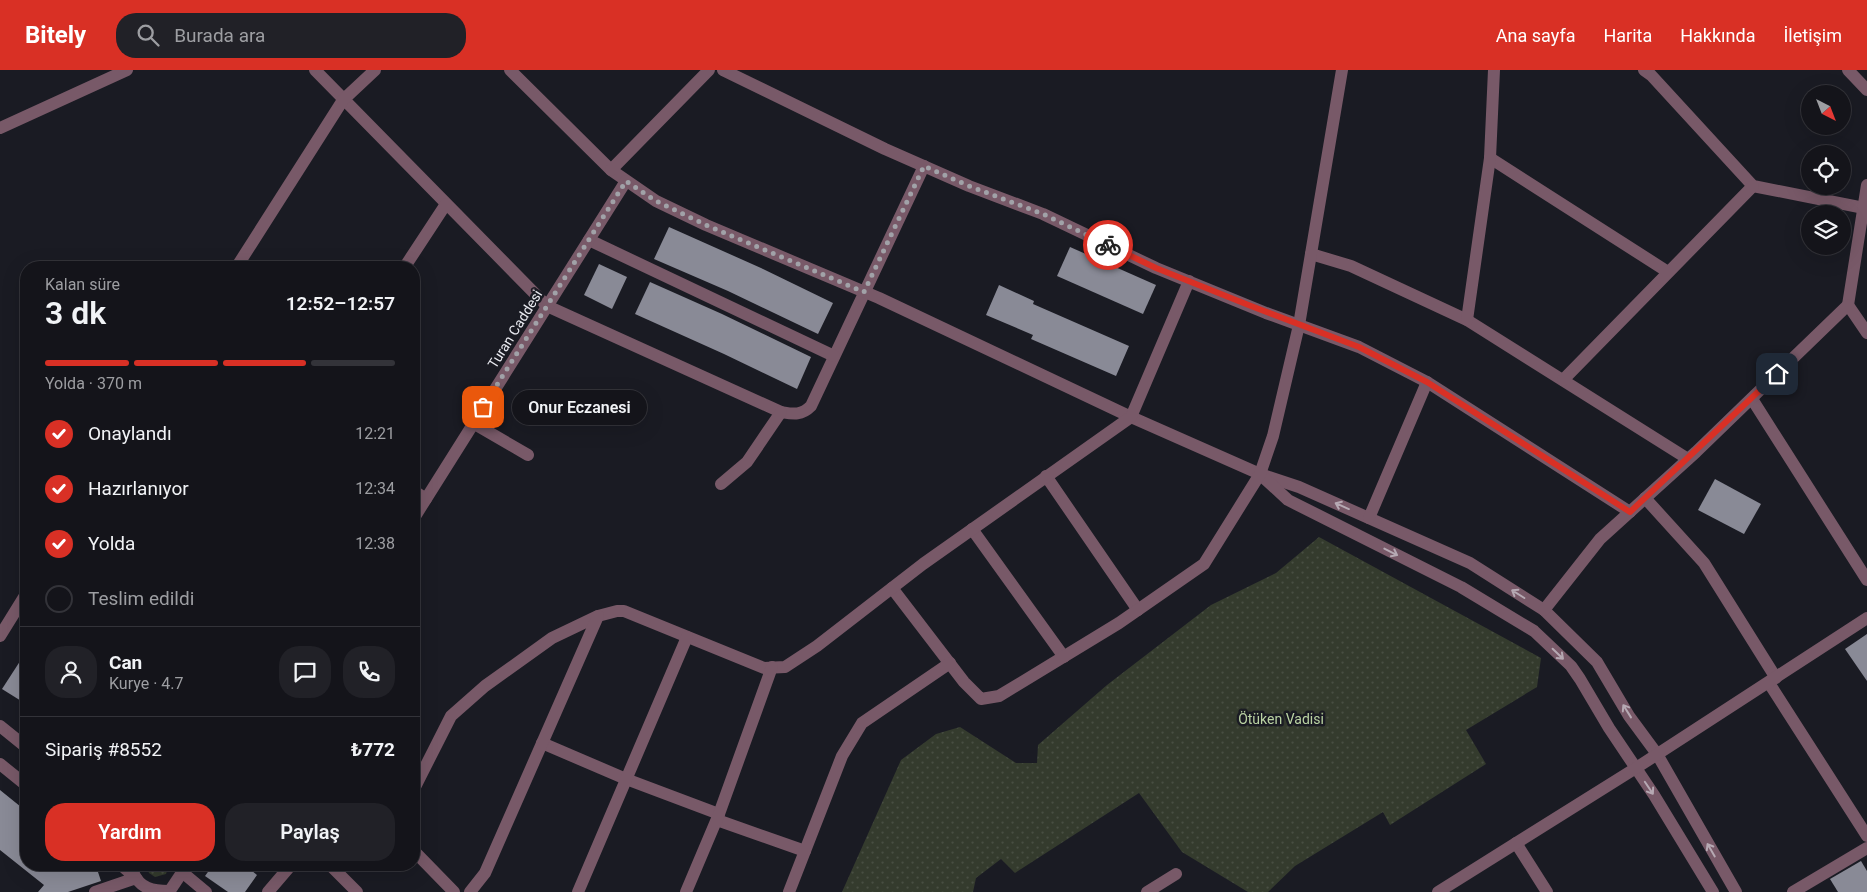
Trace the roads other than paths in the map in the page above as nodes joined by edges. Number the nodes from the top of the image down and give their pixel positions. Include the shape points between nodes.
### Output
1 (127, 70) edge
2 (315, 70) edge
3 (375, 70) edge
4 (510, 70) edge
5 (709, 70) edge
6 (723, 70) edge
7 (1342, 70) edge
8 (1494, 70) edge
9 (1644, 70) edge
10 (1848, 70) edge
11 (1867, 90) edge
12 (343, 100) junction
13 (0, 128) edge
14 (1490, 158) junction
15 (924, 166) junction
16 (611, 170) junction
17 (626, 181) junction
18 (1867, 185) edge
19 (1754, 186) junction
20 (446, 204) junction
21 (1864, 208) junction
22 (589, 240) junction
23 (1311, 254) junction
24 (240, 261) edge
25 (409, 261) edge
26 (1668, 272) junction
27 (1189, 281) junction
28 (864, 292) junction
29 (1848, 305) junction
30 (547, 306) junction
31 (1468, 320) junction
32 (1299, 324) junction
33 (1867, 333) edge
34 (834, 356) junction
35 (1563, 380) junction
36 (1427, 382) junction
37 (1752, 399) junction
38 (781, 412) junction
39 (1131, 417) junction
40 (474, 423) junction
41 (528, 455) dead end
42 (1688, 459) junction
43 (1260, 474) junction
44 (1046, 476) junction
45 (721, 484) dead end
46 (420, 495) edge
47 (1645, 498) junction
48 (426, 499) junction
49 (420, 508) edge
50 (1630, 512) junction
51 (1369, 518) junction
52 (972, 529) junction
53 (1867, 580) edge
54 (892, 588) junction
55 (20, 604) edge
56 (1138, 610) junction
57 (1544, 610) junction
58 (598, 616) junction
59 (1867, 618) edge
60 (0, 636) edge
61 (687, 637) junction
62 (1064, 657) junction
63 (950, 664) junction
64 (772, 667) junction
65 (1773, 680) junction
66 (0, 726) edge
67 (20, 742) edge
68 (542, 743) junction
69 (1657, 754) junction
70 (0, 764) edge
71 (1636, 768) junction
72 (420, 777) edge
73 (20, 779) edge
74 (626, 779) junction
75 (718, 817) junction
76 (1867, 836) edge
77 (1516, 843) junction
78 (1867, 848) edge
79 (805, 851) junction
80 (420, 857) edge
81 (127, 871) edge
82 (134, 871) edge
83 (182, 871) edge
84 (188, 871) edge
85 (286, 871) edge
86 (336, 871) edge
87 (1176, 874) dead end
88 (140, 885) edge
89 (169, 891) edge
90 (95, 892) edge
91 (206, 892) edge
92 (268, 892) edge
93 (357, 892) edge
94 (454, 892) edge
95 (470, 892) edge
96 (578, 892) edge
97 (686, 892) edge
98 (789, 892) edge
99 (1148, 892) edge
100 (1438, 892) edge
101 (1547, 892) edge
102 (1713, 892) edge
103 (1736, 892) edge
104 (1793, 892) edge

1 - 13 street
2 - 12 street
3 - 12 street
4 - 16 street
5 - 16 street
6 - 15 street
7 - 23 street
8 - 14 street
9 - 19 street
10 - 11 street
12 - 20 street
12 - 24 street
14 - 26 street
14 - 31 street
15 - 27 street via 1043,214
15 - 28 street
16 - 17 street
17 - 22 street, Turan Caddesi
17 - 28 street via 656,201 706,225
18 - 21 street
19 - 21 street
19 - 26 street
20 - 25 street
20 - 30 street
21 - 29 street
22 - 30 street, Turan Caddesi
22 - 34 street
23 - 31 street via 1352,266
23 - 32 street
26 - 35 street
27 - 32 street
27 - 39 street
28 - 34 street
28 - 39 street
29 - 33 street
29 - 37 street
30 - 38 street
30 - 40 street, Turan Caddesi
31 - 35 street
32 - 36 street via 1359,347
32 - 43 street via 1273,436
34 - 38 street via 811,406 798,415
35 - 42 street
36 - 50 street
36 - 51 street
37 - 42 street
37 - 53 street
38 - 45 street via 747,462
39 - 43 street
39 - 44 street
40 - 41 street
40 - 48 street, Turan Caddesi
42 - 47 street
51 -> 43 street via 1299,486
43 - 56 street via 1204,564
43 -> 71 street via 1288,500 1461,588 1534,630 1571,666
44 - 52 street
44 - 56 street
46 - 48 street
47 - 50 street
47 - 65 street via 1704,563
48 - 49 street, Turan Caddesi
50 - 57 street via 1600,539
57 -> 51 street via 1470,564
52 - 54 street
52 - 62 street
54 - 63 street
54 - 64 street via 817,646 785,667
55 - 60 street
56 - 62 street
69 -> 57 street via 1629,716 1597,662
58 - 61 street via 624,611
58 - 68 street
58 - 72 street via 552,638 485,686 451,716
59 - 65 street
61 - 64 street via 764,668
61 - 74 street
62 - 63 street via 999,696 981,698
63 - 79 street via 862,723 842,756
64 - 75 street
65 - 69 street
65 - 76 street
66 - 67 street
68 - 74 street
68 - 95 street via 485,873
69 - 71 street
103 -> 69 street
70 - 73 street
71 - 77 street
71 -> 102 street
74 - 75 street
74 - 96 street
75 - 79 street
75 - 97 street
77 - 100 street
77 - 101 street
78 - 104 street
79 - 98 street
80 - 94 street
81 - 88 street
82 - 88 street
83 - 89 street
84 - 91 street
85 - 92 street
86 - 93 street
87 - 99 street
88 - 89 street
88 - 90 street

